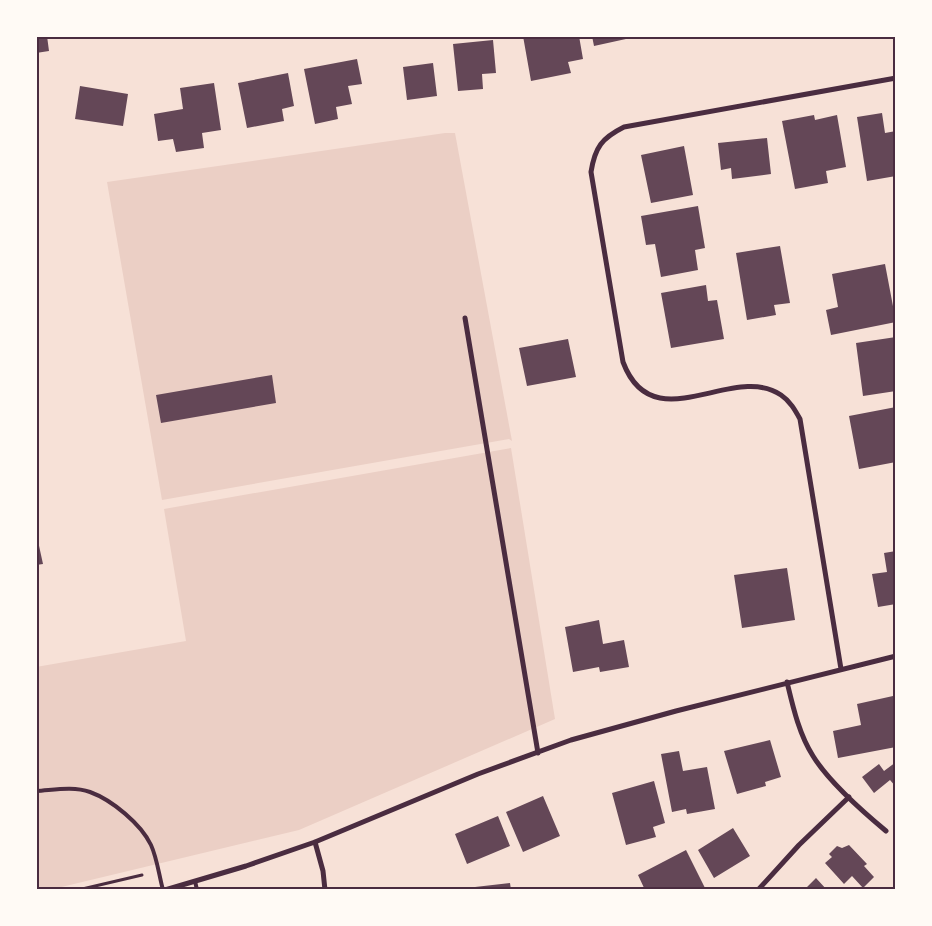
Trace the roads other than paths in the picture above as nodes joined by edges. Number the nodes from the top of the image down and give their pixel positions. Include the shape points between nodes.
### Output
1 (896, 78) edge
2 (466, 318) dead end
3 (896, 656) edge
4 (841, 669) junction
5 (787, 682) junction
6 (538, 753) junction
7 (36, 791) edge
8 (849, 797) junction
9 (886, 831) dead end
10 (315, 842) junction
11 (195, 881) junction
12 (164, 890) edge
13 (197, 890) edge
14 (325, 890) edge
15 (758, 890) edge

1 - 4 street via 624,127 599,145 591,172 623,362 636,386 652,396 669,400 749,387 765,388 780,394 800,419
2 - 6 street
3 - 4 street
4 - 5 street
5 - 6 street via 581,738
5 - 8 street via 794,710 813,756
6 - 10 street via 478,774
7 - 12 lane via 68,789 90,792 114,805 138,826 151,845
8 - 9 street
8 - 15 street
10 - 11 street
10 - 14 street
11 - 12 street
11 - 13 lane

